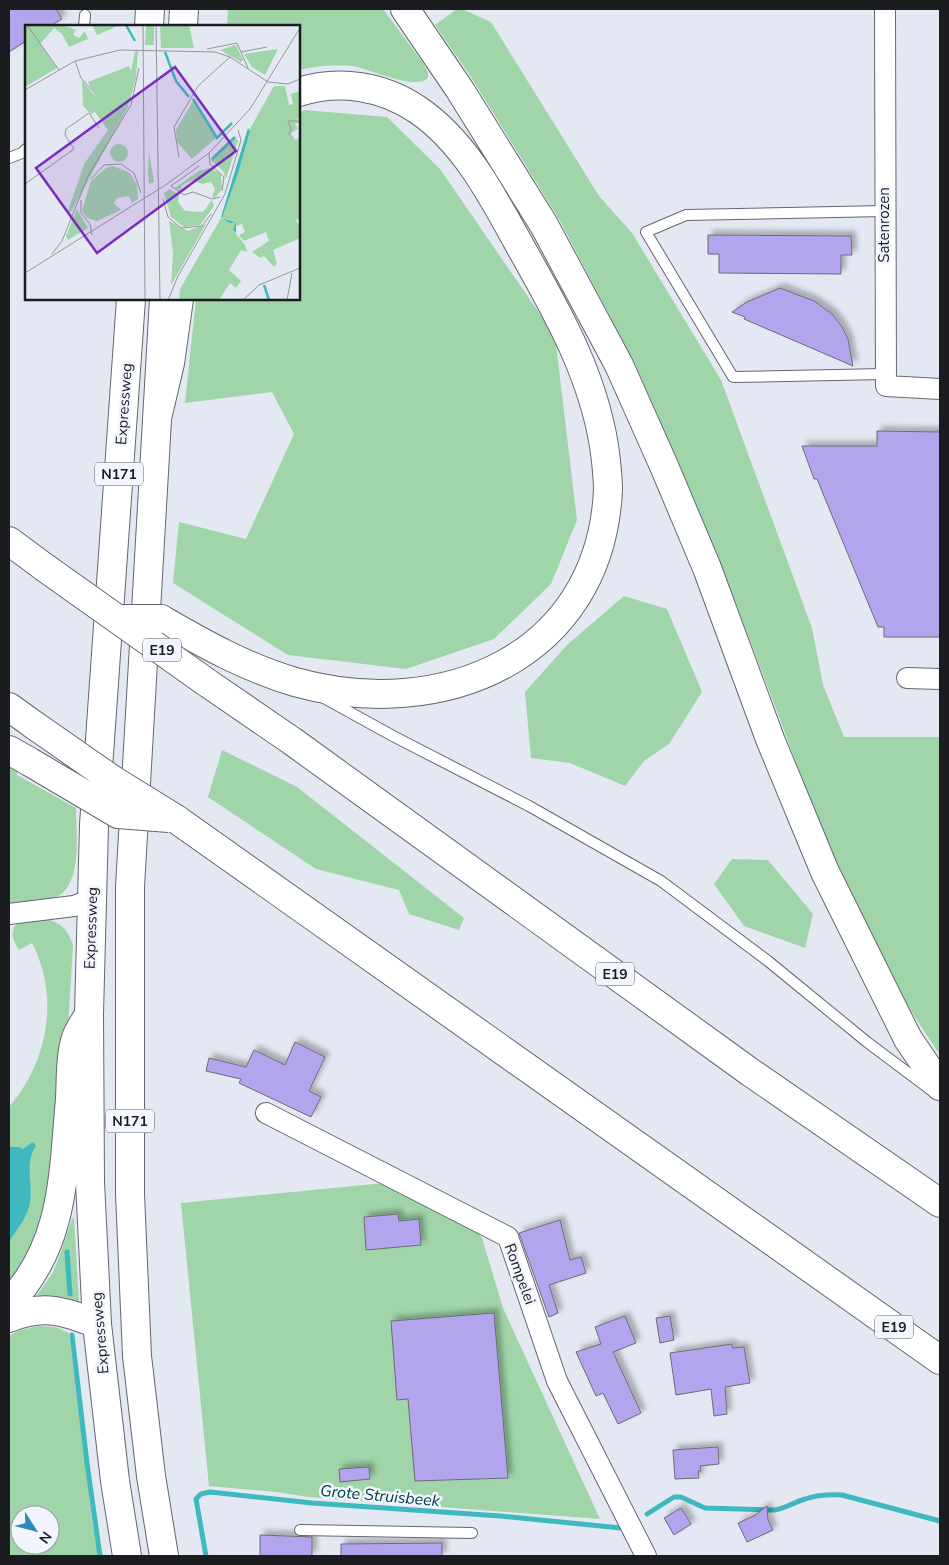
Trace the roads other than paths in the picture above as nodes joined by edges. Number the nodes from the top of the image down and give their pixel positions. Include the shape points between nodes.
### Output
1 (150, 9) edge
2 (184, 9) edge
3 (405, 9) edge
4 (885, 9) edge
5 (149, 25) edge
6 (183, 25) edge
7 (300, 92) edge
8 (25, 150) edge
9 (9, 158) edge
10 (884, 211) junction
11 (131, 300) edge
12 (164, 300) edge
13 (179, 300) edge
14 (884, 374) junction
15 (940, 389) edge
16 (158, 414) junction
17 (9, 541) edge
18 (117, 619) junction
19 (907, 678) dead end
20 (940, 679) edge
21 (296, 682) junction
22 (9, 707) edge
23 (20, 756) edge
24 (176, 819) junction
25 (130, 887) junction
26 (92, 899) junction
27 (9, 914) edge
28 (89, 1014) junction
29 (940, 1086) edge
30 (940, 1097) edge
31 (266, 1113) dead end
32 (940, 1203) edge
33 (9, 1303) edge
34 (9, 1318) edge
35 (97, 1324) junction
36 (137, 1356) junction
37 (940, 1360) edge
38 (300, 1530) dead end
39 (472, 1533) dead end
40 (127, 1556) edge
41 (164, 1556) edge
42 (646, 1556) edge

1 - 5 highway
2 - 6 highway
3 - 29 highway via 544,225 619,365 706,568 824,872 908,1039
4 - 10 street, Satenrozen
7 - 21 highway via 350,85 375,89 416,108 456,144 491,194 573,344 596,407 608,487 605,522 595,558 579,593 565,613 529,649 470,680 432,690 386,694 336,690
8 - 9 lane
10 - 14 street, Satenrozen
10 - 14 lane via 686,214 646,232 733,376
11 - 26 highway, Expressweg / N171 via 94,825
12 - 16 highway, N171
13 - 16 highway via 170,363
14 - 15 street via 886,386
16 - 25 highway, N171
17 - 18 highway, E19, bridge
18 - 21 highway, bridge via 161,619 257,669
18 - 32 highway, E19, bridge via 300,746 750,1072
19 - 20 street
21 - 30 lane via 529,806 661,882 768,961 866,1042
22 - 24 highway, E19, bridge via 113,780
23 - 24 highway, bridge via 118,814
24 - 37 highway, E19
25 - 26 highway
25 - 36 highway, N171 via 130,1194
26 - 27 street via 74,906
26 - 28 highway, Expressweg / N171
28 - 33 highway via 75,1042 62,1184 55,1224 35,1270
28 - 35 highway, Expressweg / N171 via 90,1182
31 - 42 street, Rompelei via 508,1238 557,1381
34 - 35 highway via 48,1310
35 - 36 highway
35 - 40 highway, Expressweg / N171
36 - 41 highway, N171
38 - 39 lane

